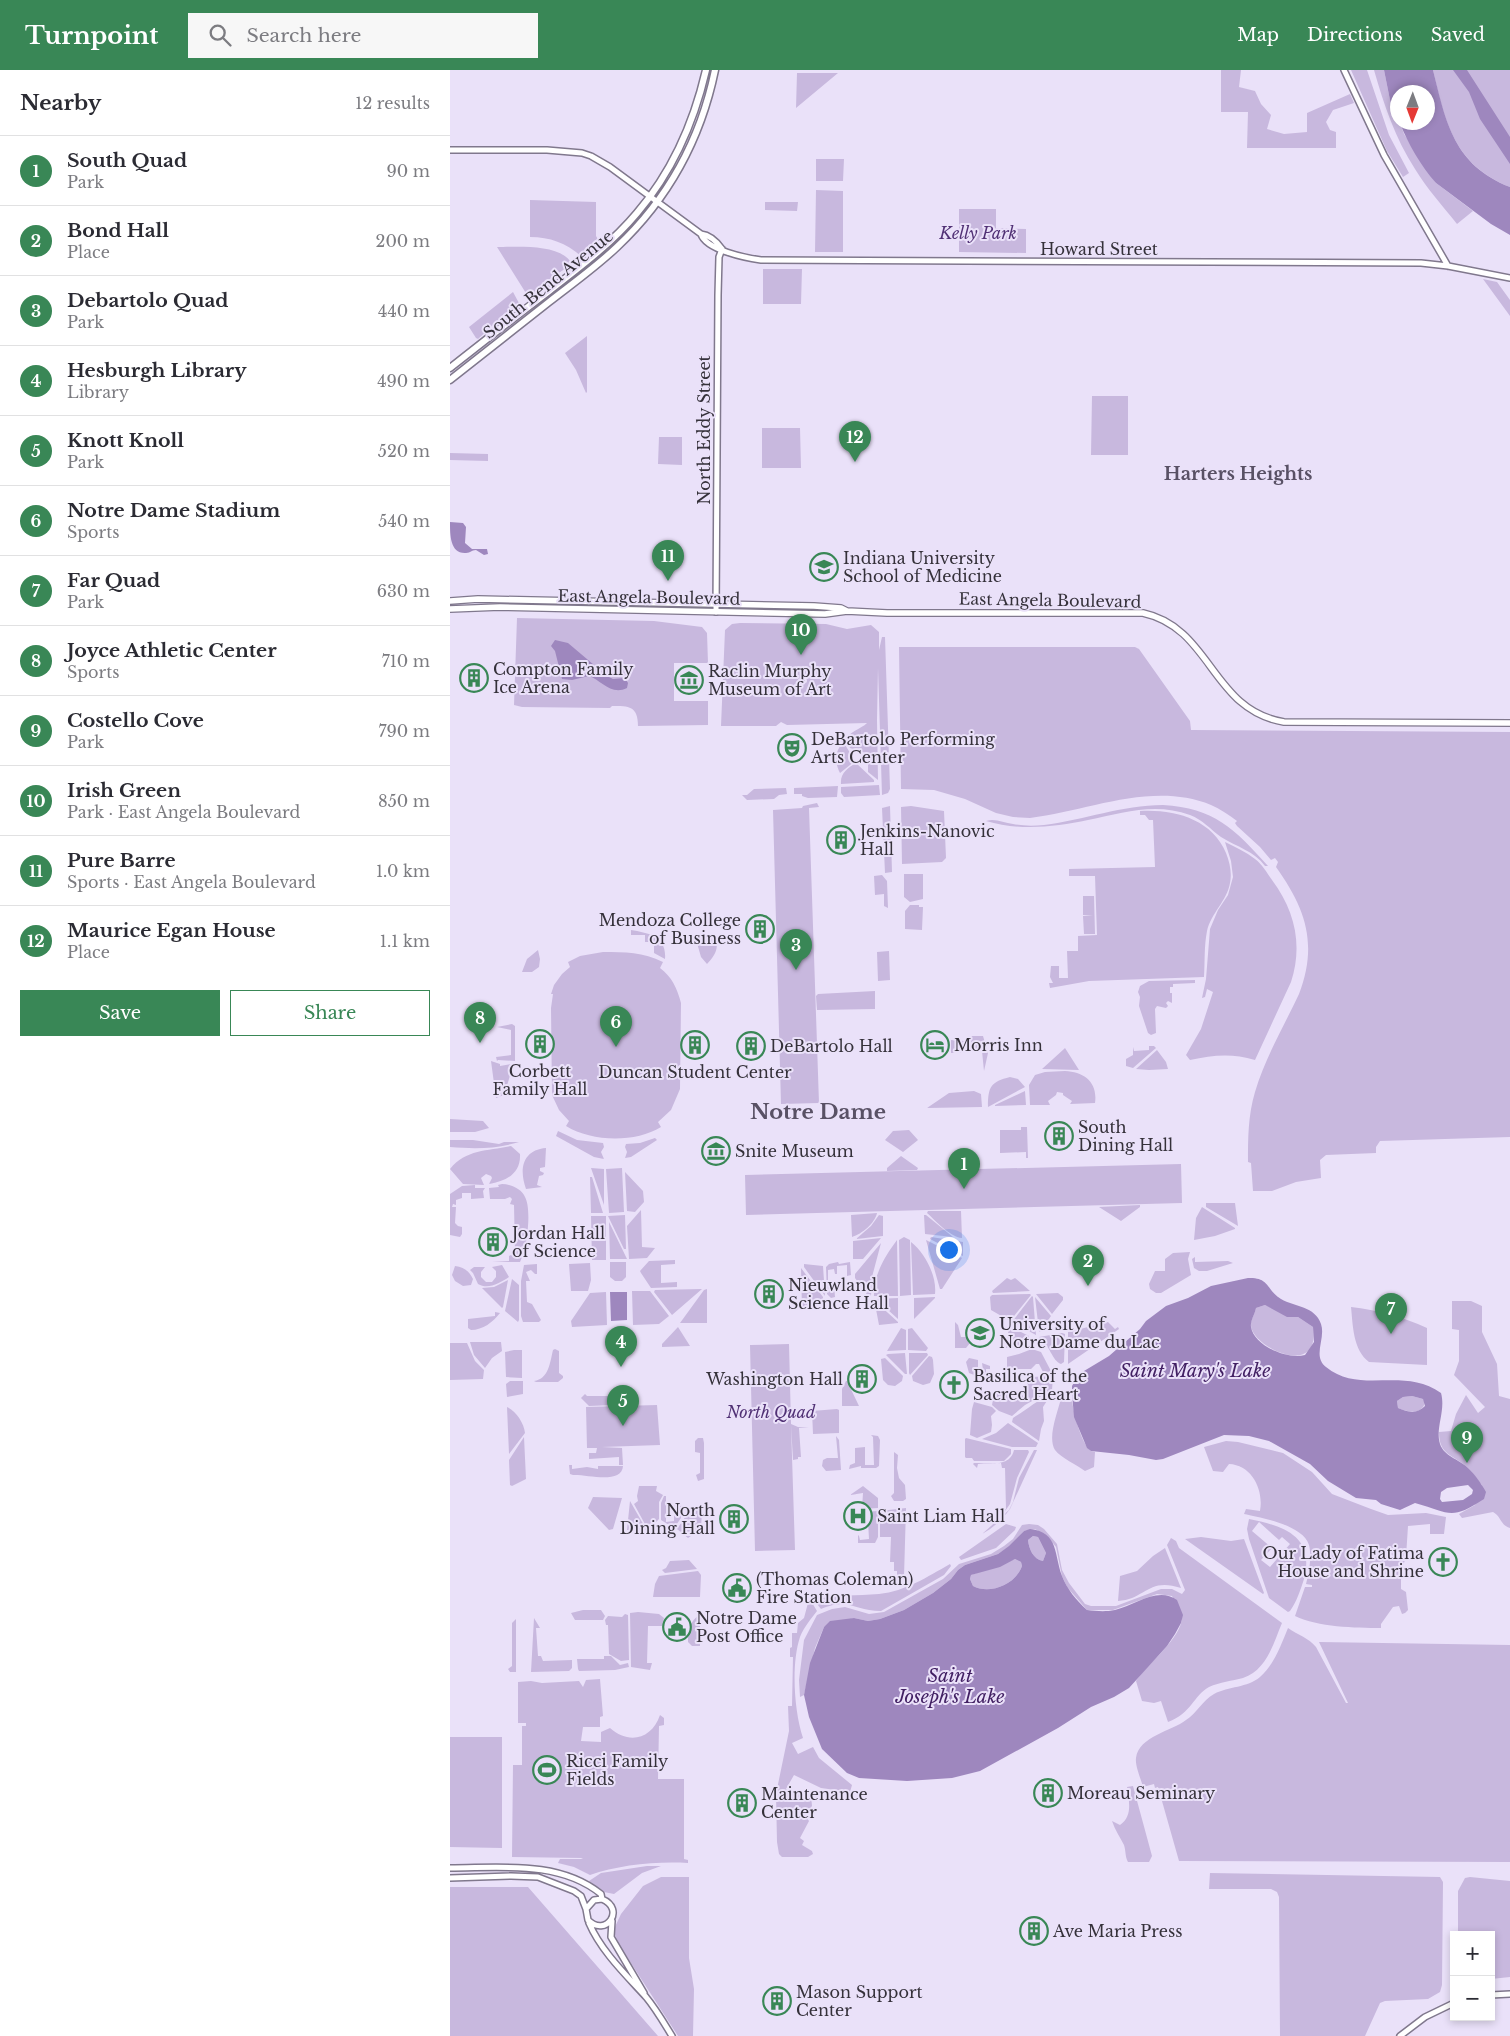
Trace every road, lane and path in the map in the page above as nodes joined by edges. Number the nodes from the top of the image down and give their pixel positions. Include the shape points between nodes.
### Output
1 (706, 70) edge
2 (715, 70) edge
3 (1344, 70) edge
4 (450, 150) edge
5 (650, 196) junction
6 (658, 202) junction
7 (722, 249) junction
8 (1448, 266) junction
9 (1510, 278) edge
10 (450, 368) edge
11 (450, 380) edge
12 (450, 601) edge
13 (717, 604) junction
14 (450, 609) edge
15 (847, 611) junction
16 (716, 612) junction
17 (1510, 723) edge
18 (450, 1868) edge
19 (450, 1878) edge
20 (602, 1899) junction
21 (586, 1908) junction
22 (612, 1919) junction
23 (588, 1920) junction
24 (1510, 1994) edge
25 (1495, 1995) edge
26 (647, 1998) junction
27 (1450, 2006) edge
28 (672, 2036) edge
29 (1400, 2036) edge

1 - 5 main road via 696,109 681,146
2 - 6 main road via 705,110 689,149
3 - 8 street via 1384,155
4 - 5 street, Howard Street via 582,153 604,163
5 - 6 street, Howard Street
5 - 10 main road, South Bend Avenue via 606,245
6 - 7 street, Howard Street via 701,234 706,234
6 - 11 main road, South Bend Avenue via 630,235 603,259
7 - 8 street, Howard Street via 742,257 771,260 1420,263
7 - 13 street, North Eddy Street via 718,295
8 - 9 street, Howard Street
12 - 13 main road, East Angela Boulevard
13 - 15 main road, East Angela Boulevard via 841,608
13 - 16 street, North Eddy Street
14 - 16 main road, East Angela Boulevard via 500,607
15 - 16 main road, East Angela Boulevard via 825,614
15 - 17 main road, East Angela Boulevard via 1143,613 1166,620 1179,629 1234,698 1252,712 1269,718 1284,722
18 - 20 street via 520,1868 553,1872 586,1883 601,1894
19 - 21 street via 538,1877 574,1890
20 - 21 street via 594,1900
20 - 22 street via 611,1905
21 - 23 street
22 - 23 street via 600,1926
22 - 26 street via 611,1936
23 - 26 street via 599,1941
24 - 25 street
26 - 28 street
27 - 29 street via 1426,2017

